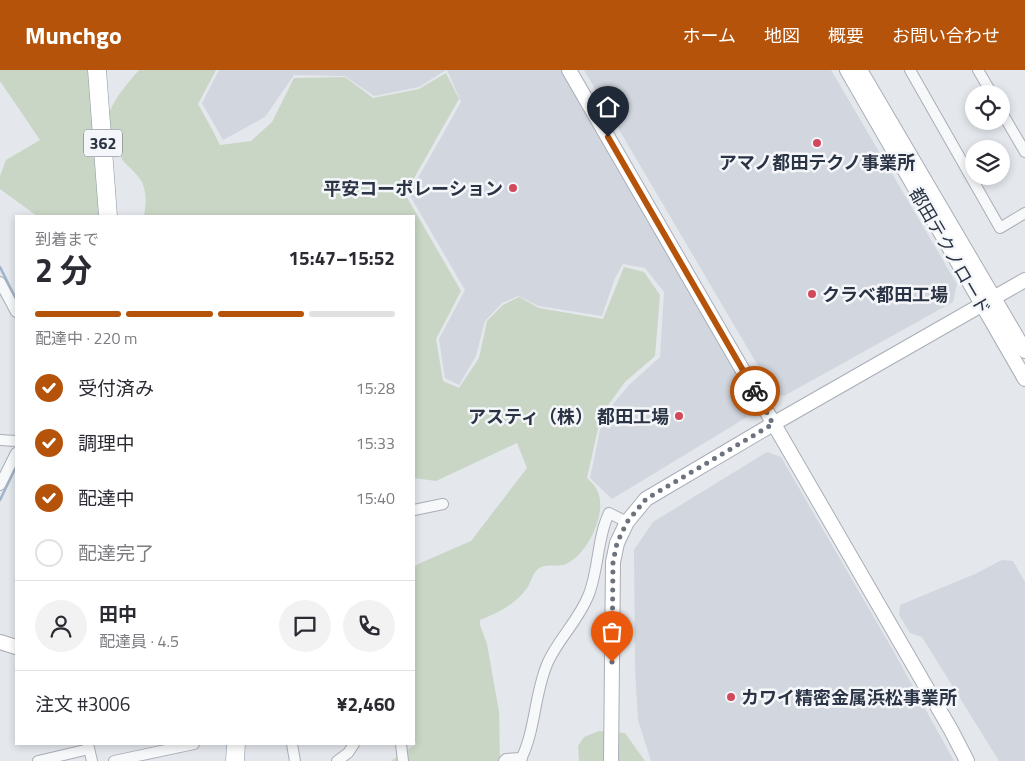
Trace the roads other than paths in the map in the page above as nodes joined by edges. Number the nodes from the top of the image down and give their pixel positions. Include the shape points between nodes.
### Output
1 (97, 70) edge
2 (569, 70) edge
3 (847, 70) edge
4 (860, 70) edge
5 (910, 70) edge
6 (978, 70) edge
7 (987, 85) edge
8 (1010, 126) edge
9 (1025, 152) edge
10 (1025, 213) edge
11 (108, 215) edge
12 (1025, 280) edge
13 (0, 282) edge
14 (988, 302) junction
15 (15, 310) edge
16 (1025, 351) edge
17 (1025, 379) edge
18 (773, 424) junction
19 (0, 440) edge
20 (15, 441) edge
21 (15, 454) edge
22 (4, 468) edge
23 (0, 484) edge
24 (443, 504) dead end
25 (415, 510) edge
26 (627, 522) junction
27 (0, 642) edge
28 (15, 647) edge
29 (189, 745) edge
30 (292, 745) edge
31 (353, 745) edge
32 (401, 745) edge
33 (89, 746) edge
34 (521, 759) edge
35 (38, 761) edge
36 (93, 761) edge
37 (114, 761) edge
38 (295, 761) edge
39 (336, 761) edge
40 (403, 761) edge
41 (504, 761) edge
42 (611, 761) edge
43 (967, 761) edge

1 - 11 highway, 362
2 - 18 street
3 - 14 street, 都田テクノロード
4 - 14 street, 都田テクノロード
5 - 10 street via 1000,228
6 - 7 street
8 - 9 street
12 - 14 street
13 - 15 street
14 - 16 street, 都田テクノロード
14 - 17 street, 都田テクノロード
14 - 18 street
18 - 26 street via 646,499
18 - 43 street
19 - 20 street
21 - 22 street
22 - 23 street
24 - 25 street
26 - 34 street via 609,513 603,524 589,593 579,617 548,663
26 - 42 street via 617,543 613,562
27 - 28 street
29 - 37 street
30 - 38 street
31 - 39 street
32 - 40 street
33 - 35 street
33 - 36 street
34 - 41 street

